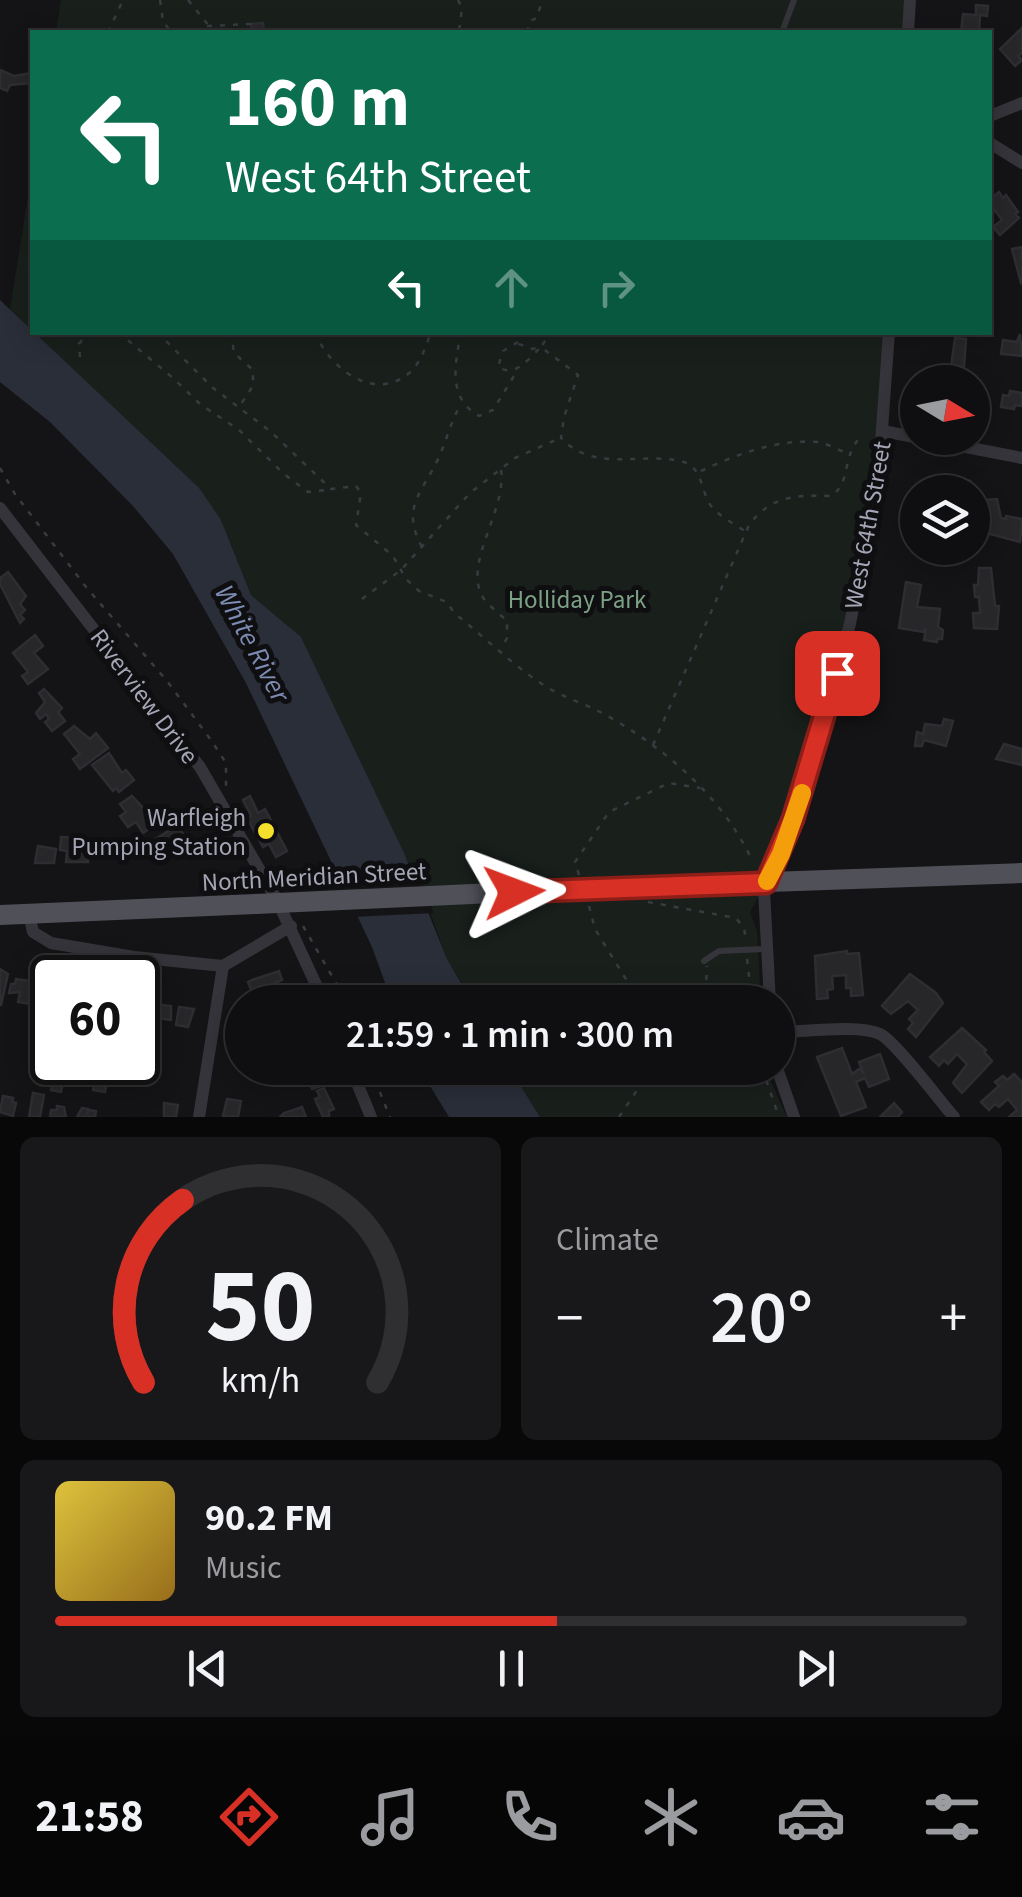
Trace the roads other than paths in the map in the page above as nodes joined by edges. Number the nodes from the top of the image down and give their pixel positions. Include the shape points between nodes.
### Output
1 (794, 0) edge
2 (910, 0) edge
3 (783, 30) edge
4 (908, 30) edge
5 (1022, 103) edge
6 (992, 115) edge
7 (992, 144) edge
8 (1022, 162) edge
9 (889, 335) edge
10 (883, 432) junction
11 (1022, 458) edge
12 (1, 512) edge
13 (1022, 873) edge
14 (766, 883) junction
15 (28, 914) junction
16 (0, 915) edge
17 (290, 926) junction
18 (766, 948) junction
19 (704, 960) road end
20 (223, 966) junction
21 (316, 985) edge
22 (769, 985) edge
23 (795, 1032) edge
24 (358, 1085) edge
25 (783, 1085) edge
26 (199, 1117) edge
27 (371, 1117) edge
28 (794, 1117) edge
29 (954, 1117) edge

1 - 3 lane
2 - 4 street
5 - 6 street
7 - 8 street
9 - 10 street, West 64th Street
10 - 11 street
10 - 14 street, West 64th Street via 837,673
12 - 17 street, Riverview Drive via 200,767
13 - 14 main road, North Meridian Street
14 - 15 main road, North Meridian Street, bridge via 630,894
14 - 18 street
15 - 16 main road, North Meridian Street
15 - 20 street via 33,932 51,943
17 - 20 street, North Meridian Street
17 - 21 street, Riverview Drive
18 - 19 lane via 718,952
18 - 22 street
20 - 26 street
23 - 29 street via 884,1036
24 - 27 street
25 - 28 street

